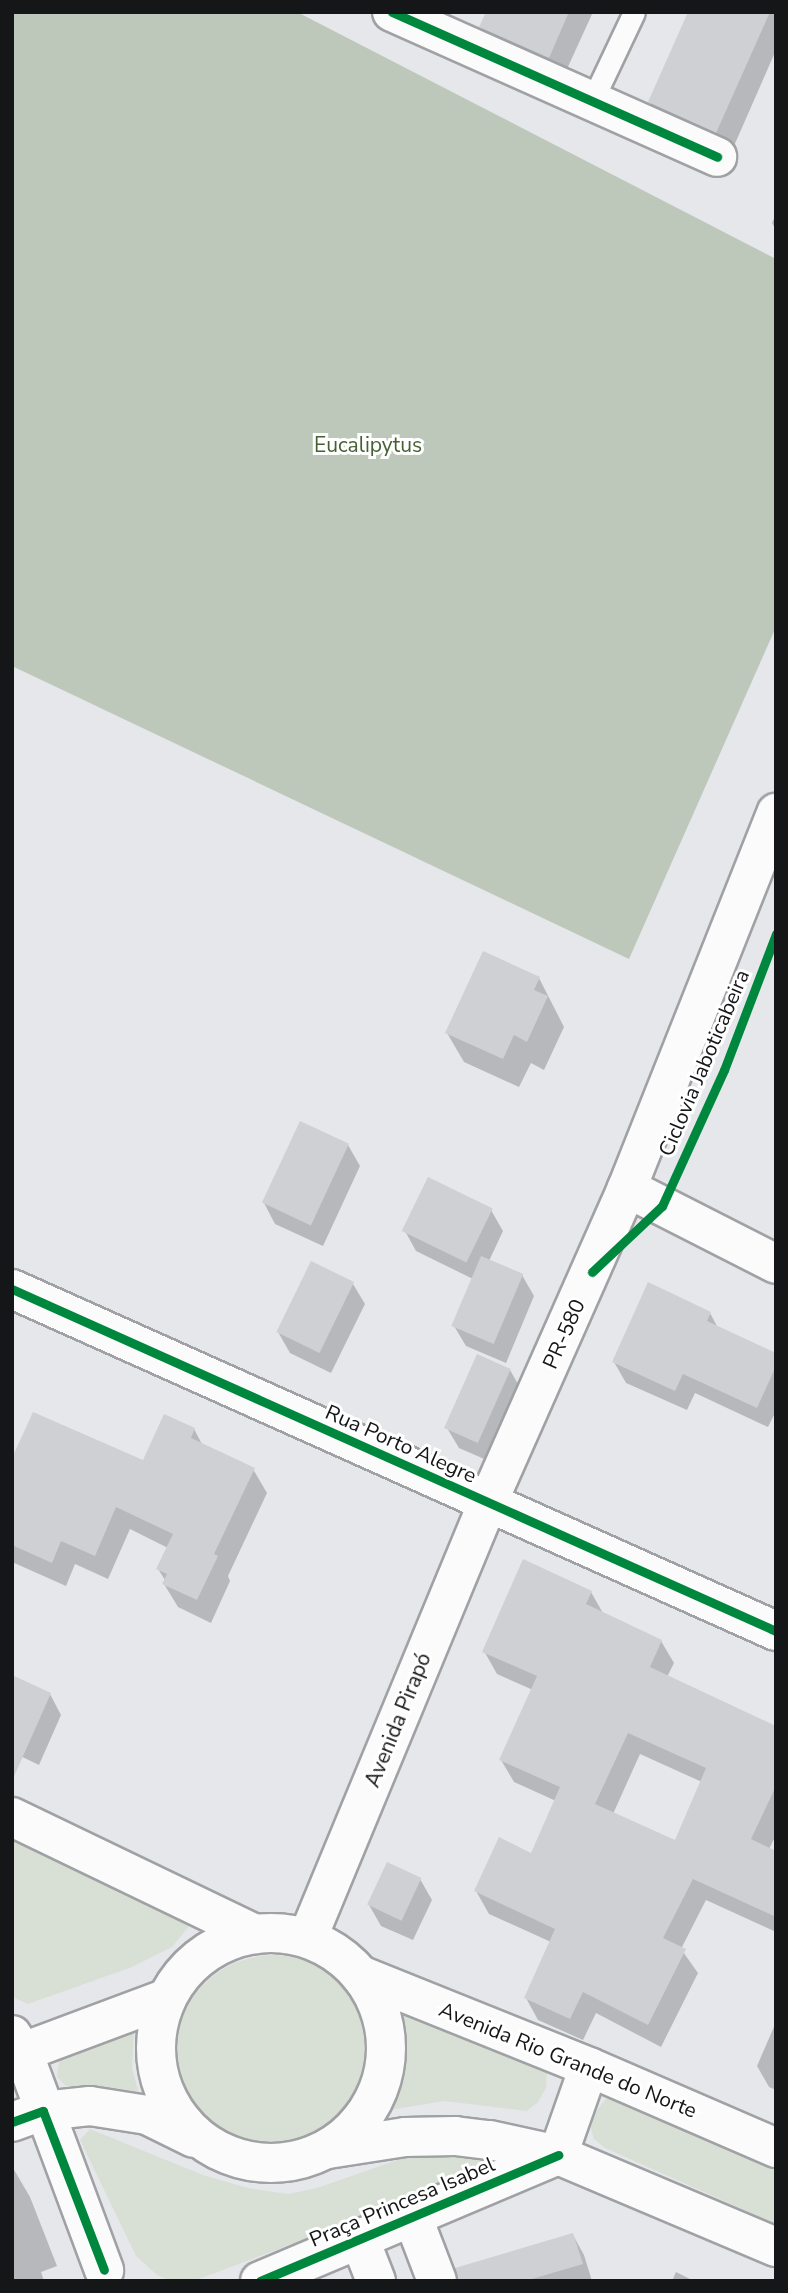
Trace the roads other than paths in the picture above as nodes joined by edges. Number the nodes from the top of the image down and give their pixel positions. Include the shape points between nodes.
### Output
1 (392, 12) edge
2 (634, 12) edge
3 (438, 21) edge
4 (592, 101) junction
5 (717, 157) dead end
6 (776, 813) edge
7 (627, 1188) junction
8 (776, 1264) edge
9 (12, 1289) edge
10 (488, 1502) junction
11 (776, 1631) edge
12 (12, 1817) edge
13 (255, 1934) junction
14 (308, 1937) junction
15 (360, 1975) junction
16 (167, 1998) junction
17 (16, 2048) edge
18 (589, 2067) junction
19 (27, 2117) edge
20 (210, 2146) junction
21 (776, 2148) edge
22 (326, 2150) junction
23 (558, 2155) junction
24 (414, 2218) junction
25 (360, 2239) junction
26 (776, 2247) edge
27 (110, 2277) edge
28 (260, 2281) edge
29 (376, 2281) edge
30 (437, 2281) edge

1 - 3 main road
2 - 4 lane
3 - 4 main road
4 - 5 main road
6 - 7 main road, PR-580 / PR-580
7 - 8 main road
7 - 10 main road, PR-580 / PR-580
9 - 10 main road, Rua Porto Alegre
10 - 11 main road, Rua Porto Alegre
10 - 14 main road, Avenida Pirapó
12 - 13 main road
13 - 14 main road
13 - 16 main road via 221,1944 189,1967
14 - 15 main road
15 - 18 main road, Avenida Rio Grande do Norte
15 - 22 main road via 377,2004 386,2036 384,2070 374,2102 354,2129
16 - 17 main road
16 - 20 main road via 157,2030 160,2074 184,2124
17 - 19 main road
18 - 21 main road, Avenida Rio Grande do Norte
18 - 23 main road
19 - 20 main road via 90,2106 146,2115
19 - 27 main road
20 - 22 main road via 268,2164
22 - 23 main road via 405,2137 455,2136
23 - 24 main road, Praça Princesa Isabel
23 - 26 main road
24 - 25 main road, Praça Princesa Isabel
24 - 30 main road
25 - 28 main road, Praça Princesa Isabel
25 - 29 main road

